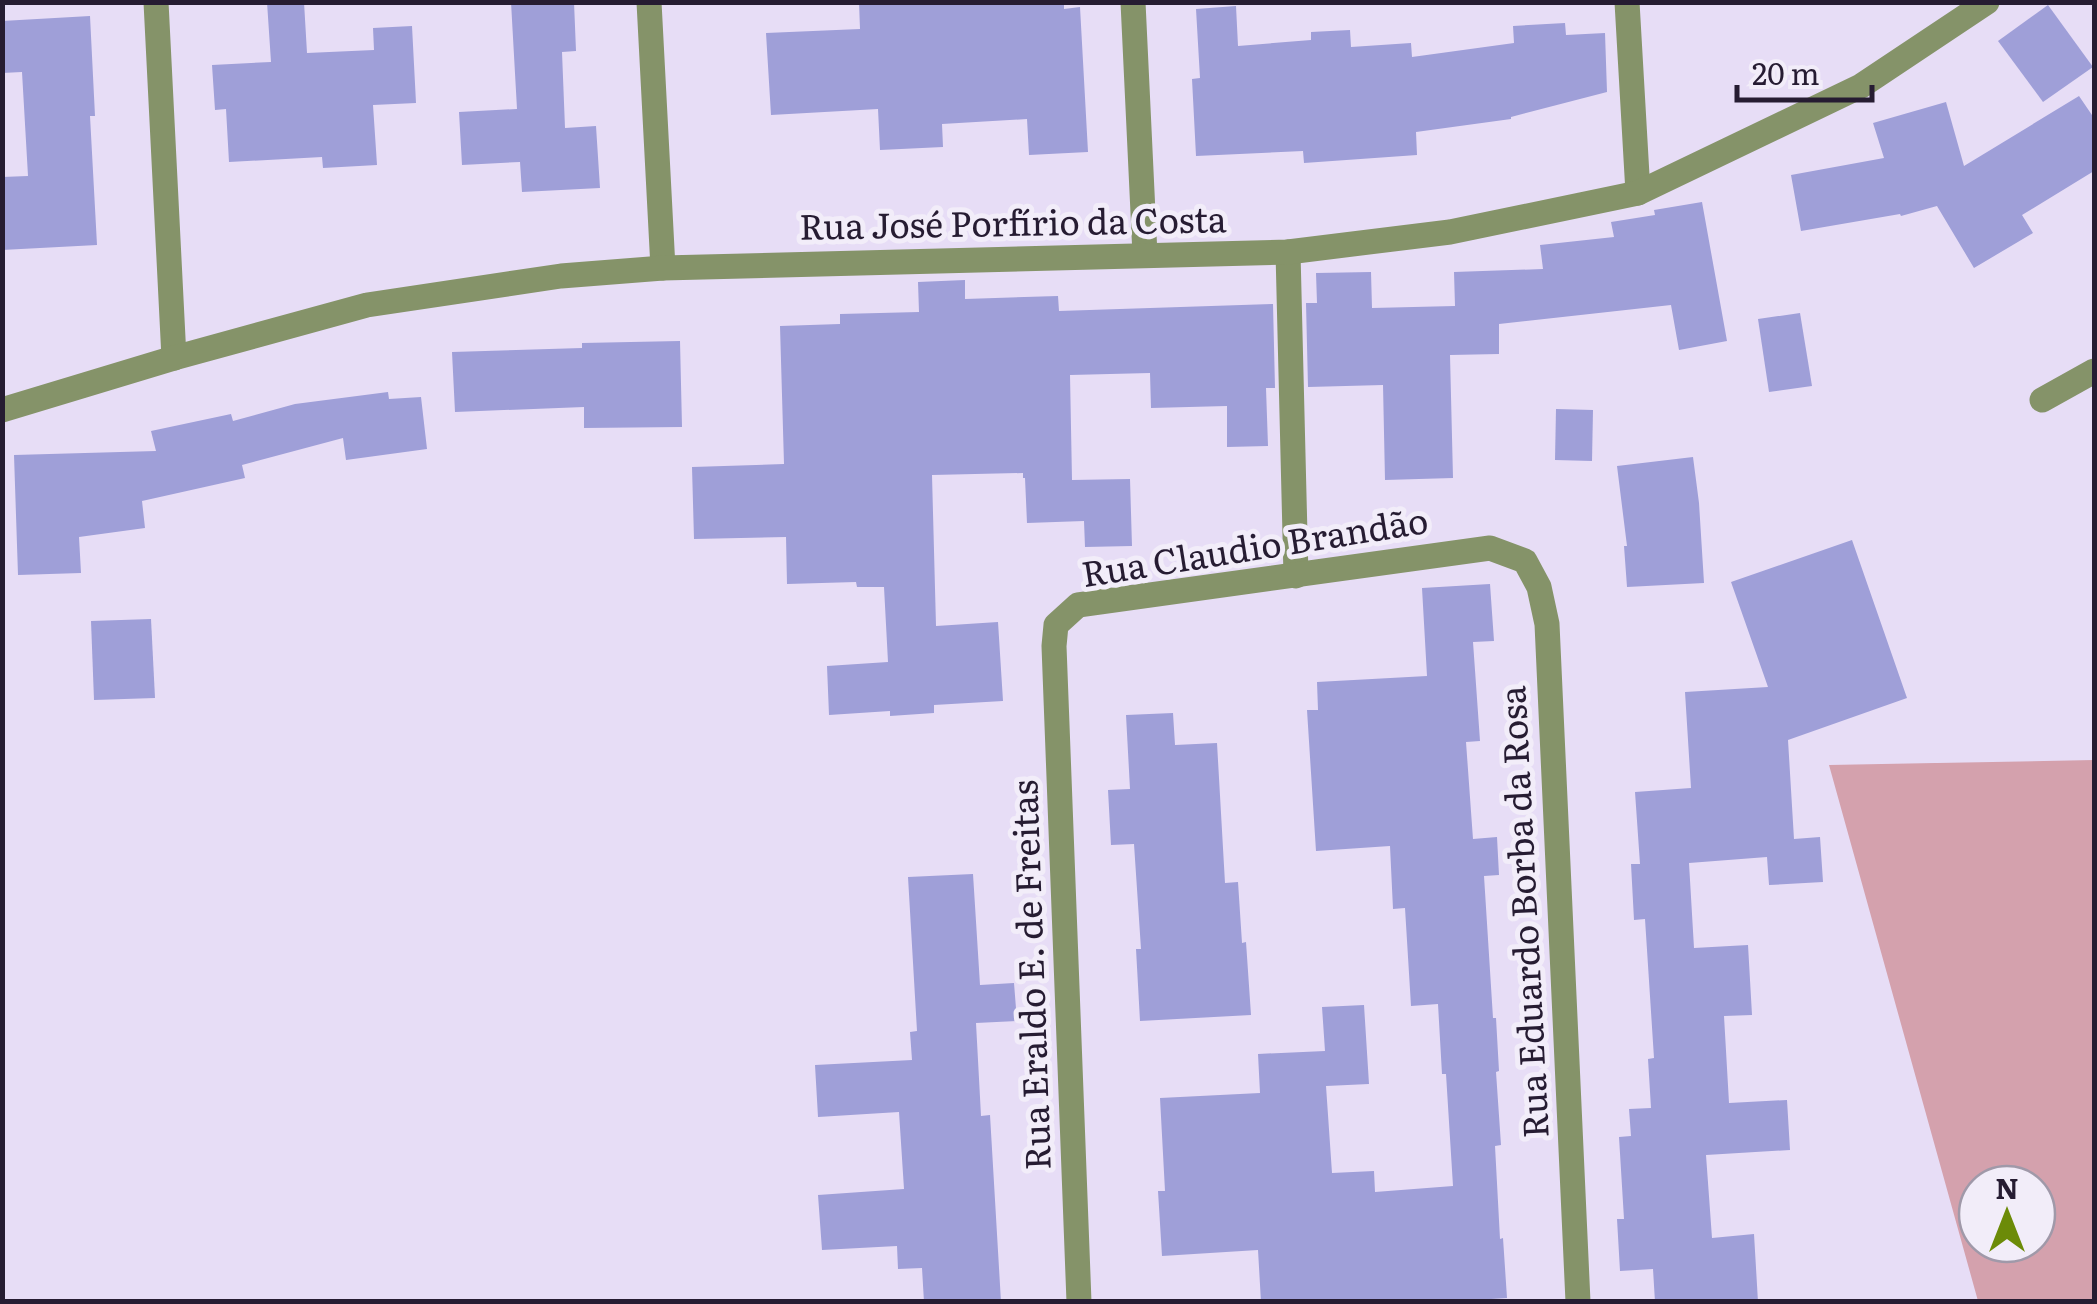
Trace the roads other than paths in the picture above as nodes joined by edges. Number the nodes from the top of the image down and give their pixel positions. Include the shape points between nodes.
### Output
1 (156, 2) edge
2 (648, 2) edge
3 (1133, 2) edge
4 (1627, 2) edge
5 (1987, 2) edge
6 (1638, 193) junction
7 (1288, 252) junction
8 (1145, 256) junction
9 (663, 268) junction
10 (174, 358) junction
11 (2094, 372) edge
12 (2042, 400) dead end
13 (2, 410) edge
14 (1490, 548) joint
15 (1296, 576) junction
16 (1054, 646) joint
17 (1079, 1302) edge
18 (1578, 1302) edge

1 - 10 street
2 - 9 street
3 - 8 street
4 - 6 street
5 - 6 street, Rua José Porfírio da Costa via 1861,86
6 - 7 street, Rua José Porfírio da Costa via 1450,232
7 - 8 street, Rua José Porfírio da Costa
7 - 15 street
8 - 9 street, Rua José Porfírio da Costa
9 - 10 street, Rua José Porfírio da Costa via 368,305
10 - 13 street, Rua José Porfírio da Costa
11 - 12 street
14 - 15 street, Rua Claudio Brandão
14 - 18 street, Rua Eduardo Borba da Rosa via 1526,560 1547,624
15 - 16 street, Rua Claudio Brandão via 1078,604 1056,625
16 - 17 street, Rua Eraldo E. de Freitas

